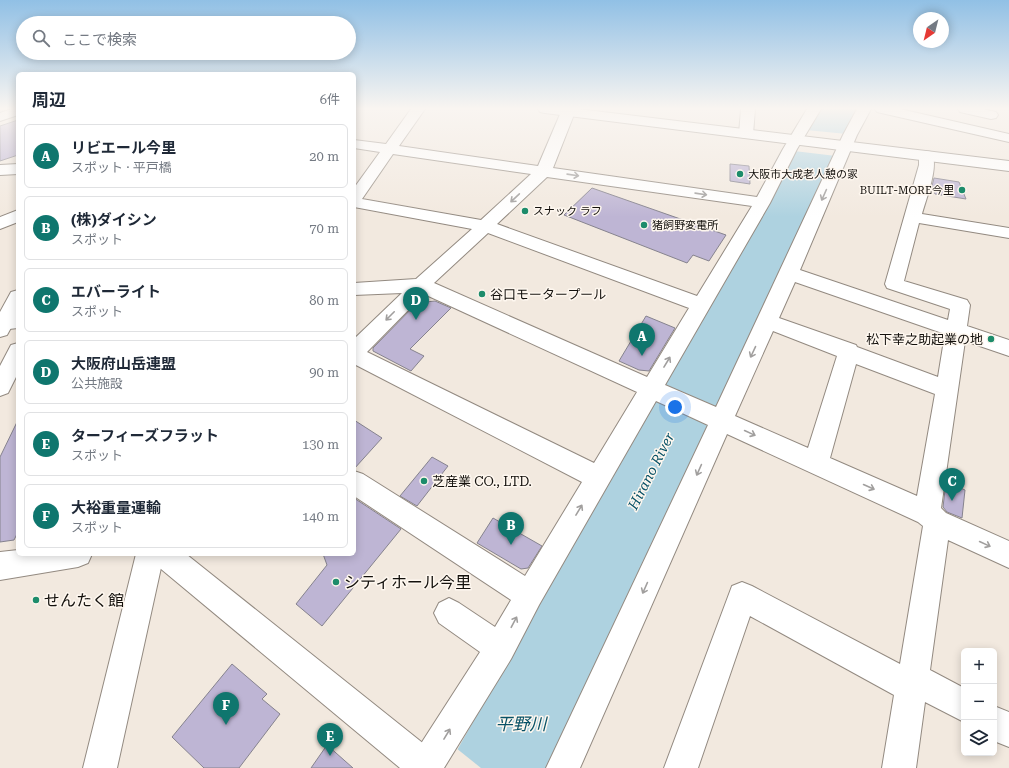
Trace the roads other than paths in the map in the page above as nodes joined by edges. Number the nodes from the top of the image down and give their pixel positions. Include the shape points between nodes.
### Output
1 (360, 145) edge
2 (392, 145) edge
3 (555, 145) edge
4 (795, 145) edge
5 (844, 145) joint
6 (389, 149) junction
7 (926, 155) junction
8 (1009, 166) edge
9 (16, 168) edge
10 (0, 170) edge
11 (544, 171) junction
12 (356, 196) edge
13 (356, 202) edge
14 (762, 203) junction
15 (16, 216) edge
16 (912, 217) junction
17 (0, 224) edge
18 (486, 226) junction
19 (1009, 233) edge
20 (789, 273) junction
21 (421, 285) junction
22 (356, 289) edge
23 (16, 302) edge
24 (701, 305) junction
25 (767, 321) junction
26 (6, 324) edge
27 (957, 330) junction
28 (1009, 348) edge
29 (356, 351) edge
30 (849, 351) junction
31 (16, 354) edge
32 (356, 354) edge
33 (0, 387) edge
34 (654, 390) junction
35 (947, 390) junction
36 (718, 418) junction
37 (816, 463) junction
38 (599, 478) junction
39 (356, 483) edge
40 (932, 518) junction
41 (1009, 555) edge
42 (65, 556) edge
43 (150, 556) edge
44 (164, 556) edge
45 (0, 566) edge
46 (528, 595) junction
47 (449, 613) dead end
48 (500, 648) junction
49 (911, 682) junction
50 (961, 705) edge
51 (997, 724) edge
52 (1009, 731) edge
53 (100, 768) edge
54 (426, 768) edge
55 (563, 768) edge
56 (681, 768) edge
57 (899, 768) edge

1 - 6 main road
2 - 6 main road
3 - 11 main road
4 - 14 main road
5 - 7 main road
5 -> 20 main road
6 - 11 main road
6 - 12 main road
7 - 8 main road
7 - 16 main road via 927,165
9 - 10 main road
11 -> 14 main road
11 -> 18 main road
13 - 18 main road
14 - 24 main road
15 - 17 main road
16 - 19 main road
16 - 27 main road via 894,284 960,305
18 - 21 main road
18 - 24 main road
20 - 25 main road
20 - 27 main road
21 - 22 main road
21 -> 29 main road
21 - 34 main road
23 - 26 main road
34 -> 24 main road
25 - 30 main road
25 -> 36 main road
27 - 28 main road
27 - 35 main road
30 - 35 main road
30 - 37 main road
31 - 33 main road
32 - 38 main road
34 - 36 main road
34 - 38 main road
35 - 40 main road
36 -> 37 main road
36 -> 55 main road
37 -> 40 main road
46 -> 38 main road
39 - 46 main road
40 -> 41 main road
40 - 49 main road
42 - 45 main road
43 - 53 main road
44 - 54 main road
48 -> 46 main road
47 - 48 main road
54 -> 48 main road
49 - 50 main road
49 - 56 main road via 742,596
49 - 57 main road
51 - 52 main road

